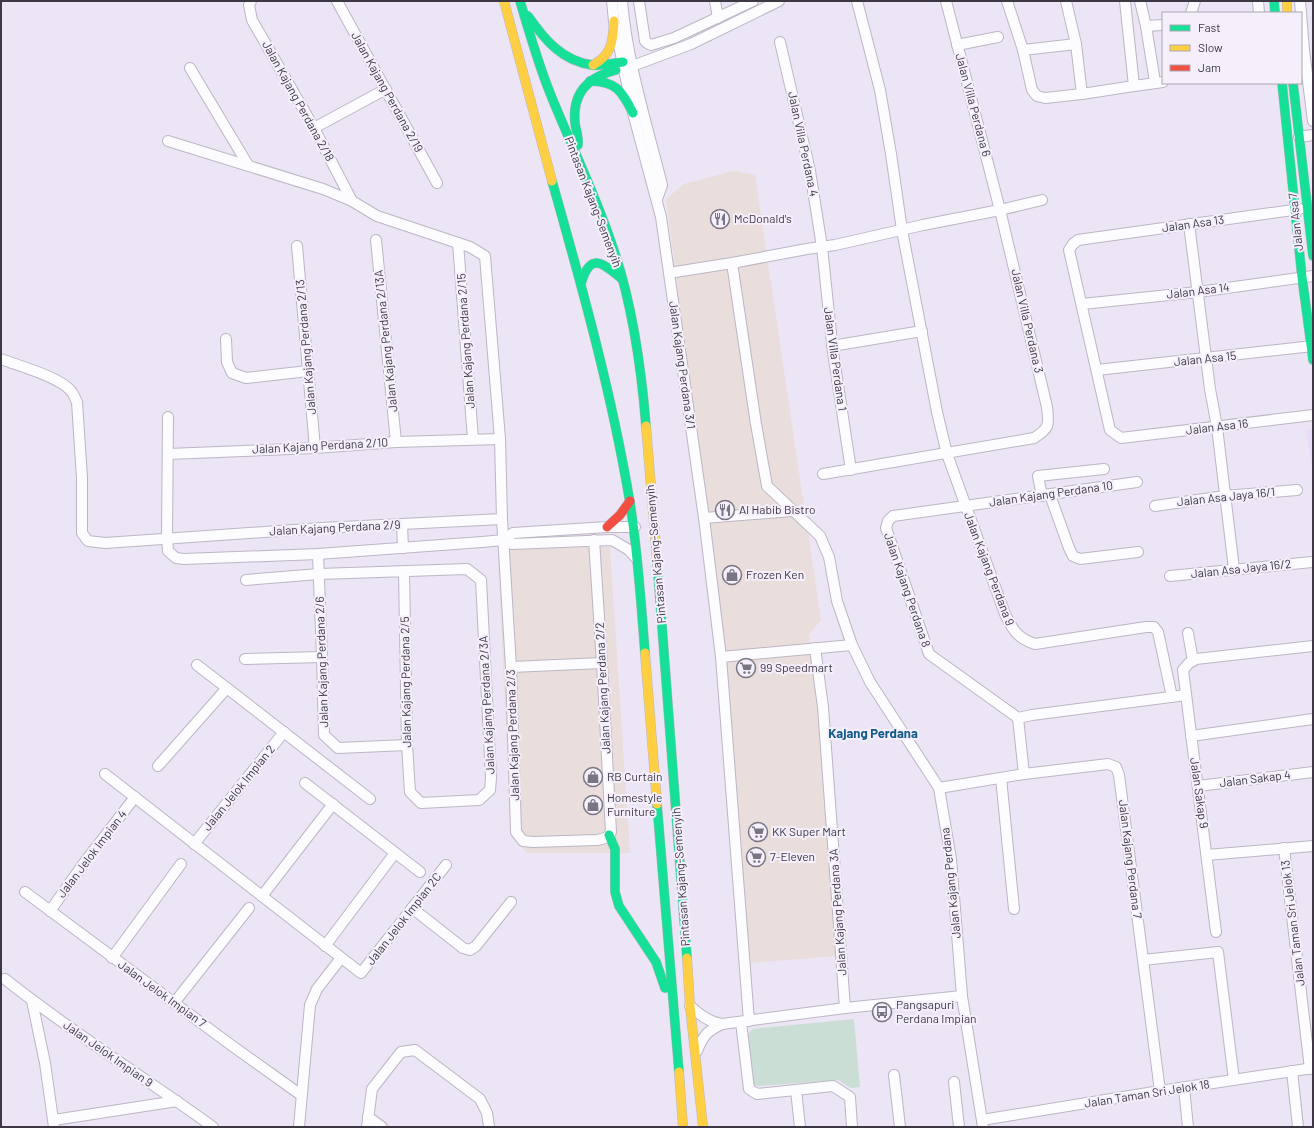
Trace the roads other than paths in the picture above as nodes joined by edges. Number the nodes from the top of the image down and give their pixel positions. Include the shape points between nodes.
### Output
1 (251, 1) edge
2 (337, 1) edge
3 (504, 1) edge
4 (520, 1) edge
5 (612, 1) edge
6 (622, 1) edge
7 (639, 1) edge
8 (715, 1) edge
9 (753, 1) edge
10 (779, 1) edge
11 (857, 1) edge
12 (946, 1) edge
13 (1007, 1) edge
14 (1066, 1) edge
15 (1125, 1) edge
16 (1140, 1) edge
17 (1195, 1) edge
18 (1258, 1) edge
19 (1274, 1) edge
20 (1287, 1) edge
21 (1300, 1) edge
22 (1191, 12) edge
23 (1259, 12) edge
24 (1275, 12) edge
25 (1287, 12) edge
26 (1302, 12) edge
27 (522, 13) junction
28 (1302, 13) edge
29 (718, 18) junction
30 (614, 21) junction
31 (1162, 25) edge
32 (1146, 26) junction
33 (998, 37) dead end
34 (780, 42) dead end
35 (1076, 44) junction
36 (957, 45) junction
37 (1308, 49) edge
38 (1023, 50) junction
39 (628, 64) junction
40 (593, 65) junction
41 (190, 68) dead end
42 (590, 81) junction
43 (1159, 82) edge
44 (1282, 84) edge
45 (1293, 84) edge
46 (1134, 86) junction
47 (386, 89) junction
48 (1082, 94) junction
49 (633, 113) junction
50 (1313, 121) edge
51 (314, 128) junction
52 (1313, 135) edge
53 (1299, 137) junction
54 (168, 141) dead end
55 (576, 153) junction
56 (248, 165) junction
57 (437, 183) dead end
58 (657, 199) junction
59 (1042, 200) dead end
60 (352, 201) junction
61 (1307, 208) junction
62 (1295, 209) junction
63 (1000, 210) junction
64 (1189, 224) junction
65 (902, 230) junction
66 (376, 240) dead end
67 (458, 243) junction
68 (297, 246) dead end
69 (822, 247) junction
70 (1313, 256) edge
71 (732, 263) junction
72 (669, 273) junction
73 (1313, 276) edge
74 (1302, 277) junction
75 (622, 279) junction
76 (581, 284) junction
77 (1198, 292) junction
78 (1082, 304) junction
79 (922, 331) junction
80 (226, 339) dead end
81 (832, 346) junction
82 (1312, 346) edge
83 (1, 359) edge
84 (1206, 359) junction
85 (1313, 360) edge
86 (1097, 370) junction
87 (308, 372) junction
88 (1313, 415) edge
89 (168, 417) dead end
90 (1217, 427) junction
91 (473, 439) junction
92 (500, 439) junction
93 (396, 442) junction
94 (315, 448) junction
95 (168, 454) junction
96 (947, 454) junction
97 (1104, 469) dead end
98 (852, 470) junction
99 (823, 474) dead end
100 (1137, 482) dead end
101 (1297, 490) dead end
102 (1046, 495) junction
103 (1225, 496) junction
104 (630, 501) junction
105 (965, 505) junction
106 (1155, 506) dead end
107 (792, 510) junction
108 (893, 516) joint
109 (704, 518) junction
110 (502, 519) junction
111 (402, 524) junction
112 (607, 527) junction
113 (634, 527) junction
114 (167, 538) junction
115 (504, 540) junction
116 (594, 540) junction
117 (403, 548) junction
118 (1138, 552) dead end
119 (318, 554) junction
120 (638, 561) junction
121 (1312, 562) dead end
122 (1234, 569) junction
123 (404, 572) junction
124 (319, 574) junction
125 (1170, 576) dead end
126 (246, 580) dead end
127 (1188, 633) dead end
128 (852, 645) junction
129 (1313, 646) edge
130 (816, 648) junction
131 (721, 656) junction
132 (322, 657) junction
133 (244, 659) dead end
134 (1194, 660) junction
135 (602, 663) junction
136 (197, 666) dead end
137 (511, 667) junction
138 (227, 688) junction
139 (1186, 695) junction
140 (1172, 697) junction
141 (1018, 718) junction
142 (1313, 719) edge
143 (284, 732) junction
144 (1191, 736) junction
145 (407, 745) junction
146 (158, 766) dead end
147 (1313, 772) edge
148 (105, 774) dead end
149 (1024, 774) junction
150 (1001, 778) junction
151 (305, 783) dead end
152 (1198, 786) junction
153 (939, 788) junction
154 (410, 792) joint
155 (135, 797) junction
156 (370, 799) dead end
157 (333, 804) junction
158 (609, 835) junction
159 (194, 844) junction
160 (1313, 846) edge
161 (1284, 848) junction
162 (395, 853) junction
163 (1207, 855) junction
164 (181, 864) dead end
165 (446, 865) dead end
166 (420, 872) dead end
167 (24, 892) dead end
168 (262, 896) junction
169 (511, 902) dead end
170 (249, 908) dead end
171 (412, 908) junction
172 (1014, 909) dead end
173 (50, 911) junction
174 (1216, 932) dead end
175 (325, 946) junction
176 (112, 958) junction
177 (341, 958) junction
178 (1143, 960) junction
179 (5, 979) dead end
180 (962, 996) junction
181 (32, 1002) junction
182 (174, 1003) junction
183 (673, 1005) junction
184 (690, 1006) junction
185 (845, 1008) junction
186 (745, 1021) junction
187 (722, 1024) junction
188 (695, 1055) junction
189 (1312, 1068) edge
190 (1292, 1071) junction
191 (894, 1075) dead end
192 (1234, 1080) junction
193 (954, 1082) dead end
194 (1184, 1088) junction
195 (796, 1090) junction
196 (1160, 1091) junction
197 (301, 1095) junction
198 (177, 1101) junction
199 (368, 1116) junction
200 (54, 1124) edge
201 (982, 1124) edge
202 (213, 1127) edge
203 (299, 1127) edge
204 (367, 1127) edge
205 (382, 1127) edge
206 (489, 1127) edge
207 (683, 1127) edge
208 (703, 1127) edge
209 (800, 1127) edge
210 (852, 1127) edge
211 (900, 1127) edge
212 (959, 1127) edge
213 (1188, 1127) edge
214 (1298, 1127) edge

1 - 51 street, Jalan Kajang Perdana 2/18 via 249,6 252,20
2 - 47 street, Jalan Kajang Perdana 2/19
3 - 76 main road, Pintasan Kajang-Semenyih
4 - 27 main road, Pintasan Kajang-Semenyih
5 - 30 street
6 - 39 street
7 - 29 street via 645,41 651,45 674,38
8 - 29 street
9 - 29 street
10 - 39 street via 691,44 645,61
11 - 65 street via 880,90
12 - 36 street, Jalan Villa Perdana 6
13 - 38 street
14 - 35 street
15 - 46 street
16 - 32 street
17 - 22 street
18 - 23 street
19 - 24 main road
20 - 25 main road
21 - 26 street
27 - 40 main road via 528,16 543,36 559,51 574,60
27 - 55 main road, Pintasan Kajang-Semenyih via 549,92
28 - 37 street
30 - 39 street
30 - 40 main road via 610,50 603,60
31 - 32 street
32 - 43 street
33 - 36 street
34 - 69 street, Jalan Villa Perdana 4 via 810,171
35 - 38 street
35 - 48 street
36 - 63 street, Jalan Villa Perdana 6
37 - 50 street
38 - 48 street via 1032,90 1037,96 1045,98
39 - 40 main road
39 - 42 main road via 597,74
39 - 49 street, Jalan Kajang Perdana 3/1
39 - 58 street via 662,185
41 - 56 street
42 - 49 main road via 603,81 615,85 624,94
42 - 55 main road via 581,90 575,105 579,141
43 - 46 street
44 - 62 main road, Jalan Asa 7
45 - 53 main road, Jalan Asa 7
46 - 48 street
47 - 51 street
47 - 57 street, Jalan Kajang Perdana 2/19
49 - 58 street, Jalan Kajang Perdana 3/1
51 - 60 street, Jalan Kajang Perdana 2/18
52 - 53 street
53 - 61 main road, Jalan Asa 7
54 - 56 street
55 - 75 main road, Pintasan Kajang-Semenyih via 611,242
56 - 60 street
58 - 72 street, Jalan Kajang Perdana 3/1 via 662,217
59 - 63 street
60 - 67 street via 377,216
61 - 62 street, Jalan Asa 13
61 - 70 main road, Jalan Asa 7
62 - 64 street, Jalan Asa 13
62 - 74 main road, Jalan Asa 7
63 - 65 street
63 - 96 street, Jalan Villa Perdana 3 via 1047,407 1048,426 1034,438
64 - 77 street
64 - 78 street, Jalan Asa 13 via 1078,240 1069,250
65 - 69 street
65 - 79 street
66 - 93 street, Jalan Kajang Perdana 2/13A
67 - 91 street, Jalan Kajang Perdana 2/15
67 - 92 street, Jalan Kajang Perdana 2/3 via 470,246 485,256
68 - 87 street, Jalan Kajang Perdana 2/13
69 - 71 street
69 - 81 street, Jalan Villa Perdana 1
71 - 72 street
71 - 107 street, Jalan Kajang Perdana via 767,486
72 - 109 street, Jalan Kajang Perdana 3/1
73 - 74 street, Jalan Asa 14
74 - 77 street, Jalan Asa 14
74 - 82 main road, Jalan Asa 7
75 - 76 main road via 608,267 597,262 586,268
75 - 184 main road, Pintasan Kajang-Semenyih via 638,356 645,410
76 - 104 main road, Pintasan Kajang-Semenyih via 612,409
77 - 78 street, Jalan Asa 14
77 - 84 street
78 - 86 street
79 - 81 street
79 - 96 street
80 - 87 street via 227,362 232,373 246,378
81 - 98 street, Jalan Villa Perdana 1
82 - 84 street, Jalan Asa 15
82 - 85 main road, Jalan Asa 7
83 - 114 street, Jalan Kajang Perdana 2/9 via 38,372 72,391 77,402 82,478 82,533 88,541 105,543
84 - 86 street, Jalan Asa 15
84 - 90 street
86 - 90 street, Jalan Asa 16 via 1110,430 1121,438
87 - 94 street, Jalan Kajang Perdana 2/13
88 - 90 street, Jalan Asa 16
89 - 95 street
90 - 103 street
91 - 92 street, Jalan Kajang Perdana 2/10
91 - 93 street, Jalan Kajang Perdana 2/10
92 - 110 street, Jalan Kajang Perdana 2/3
93 - 94 street, Jalan Kajang Perdana 2/10
94 - 95 street, Jalan Kajang Perdana 2/10
95 - 114 street
96 - 98 street
96 - 105 street
97 - 102 street via 1038,476
98 - 99 street
100 - 102 street, Jalan Kajang Perdana 10
101 - 103 street, Jalan Asa Jaya 16/1
102 - 105 street, Jalan Kajang Perdana 10
102 - 118 street via 1074,556 1080,559
103 - 106 street, Jalan Asa Jaya 16/1
103 - 122 street
104 - 112 main road
104 - 113 main road, Pintasan Kajang-Semenyih
105 - 108 street, Jalan Kajang Perdana 10
105 - 140 street, Jalan Kajang Perdana 9 via 1013,631 1025,641 1035,644 1154,627 1158,632
107 - 109 street
107 - 128 street, Jalan Kajang Perdana via 820,536 829,557 837,601
108 - 141 street, Jalan Kajang Perdana 8 via 886,528 929,654
109 - 131 street, Jalan Kajang Perdana 3/1
110 - 111 street, Jalan Kajang Perdana 2/9
110 - 115 street, Jalan Kajang Perdana 2/3
111 - 114 street, Jalan Kajang Perdana 2/9
111 - 117 street
112 - 113 street
112 - 115 street via 513,534
113 - 120 main road, Pintasan Kajang-Semenyih
114 - 119 street via 168,551 176,558 184,560
115 - 116 street via 512,544
115 - 117 street
115 - 137 street, Jalan Kajang Perdana 2/3
116 - 120 street via 612,540 629,550
116 - 135 street, Jalan Kajang Perdana 2/2
117 - 119 street
119 - 124 street, Jalan Kajang Perdana 2/6
120 - 183 main road, Pintasan Kajang-Semenyih
121 - 122 street, Jalan Asa Jaya 16/2
122 - 125 street, Jalan Asa Jaya 16/2
123 - 124 street
123 - 145 street, Jalan Kajang Perdana 2/5
123 - 154 street, Jalan Kajang Perdana 2/3A via 467,569 481,580 491,778 490,790 479,800 421,803
124 - 126 street
124 - 132 street, Jalan Kajang Perdana 2/6
127 - 134 street
128 - 130 street
128 - 153 street, Jalan Kajang Perdana via 870,682
129 - 134 street
130 - 131 street
130 - 185 street, Jalan Kajang Perdana 3A via 823,708
131 - 186 street, Jalan Kajang Perdana 3/1
132 - 133 street
132 - 145 street, Jalan Kajang Perdana 2/6 via 324,735 338,748
134 - 139 street, Jalan Sakap 9 via 1183,670
135 - 137 street
135 - 158 street, Jalan Kajang Perdana 2/2 via 611,832
136 - 138 street
137 - 158 street, Jalan Kajang Perdana 2/3 via 516,832 523,841 533,842 597,840
138 - 143 street
138 - 146 street
139 - 140 street
139 - 144 street, Jalan Sakap 9
140 - 141 street
141 - 149 street
142 - 144 street
143 - 156 street
143 - 159 street, Jalan Jelok Impian 2
144 - 152 street, Jalan Sakap 9
145 - 154 street, Jalan Kajang Perdana 2/5
147 - 152 street, Jalan Sakap 4
148 - 155 street
149 - 150 street
149 - 178 street, Jalan Kajang Perdana 7 via 1108,764 1116,767
150 - 153 street
150 - 172 street
151 - 157 street
152 - 163 street, Jalan Sakap 9
153 - 180 street, Jalan Kajang Perdana via 951,859
155 - 159 street
155 - 173 street, Jalan Jelok Impian 4
157 - 162 street
157 - 168 street
158 - 183 main road via 615,849 615,892 619,906 656,962
159 - 168 street
160 - 161 street
161 - 163 street
161 - 189 street, Jalan Taman Sri Jelok 13
162 - 166 street
162 - 175 street
163 - 174 street, Jalan Sakap 9
164 - 176 street
165 - 171 street, Jalan Jelok Impian 2C
167 - 173 street, Jalan Jelok Impian 7
168 - 175 street
169 - 171 street via 470,950 463,948
170 - 182 street
171 - 177 street, Jalan Jelok Impian 2C via 361,973
173 - 176 street, Jalan Jelok Impian 7
175 - 177 street
176 - 182 street, Jalan Jelok Impian 7
177 - 197 street via 317,989 310,1005
178 - 192 street via 1218,952
178 - 196 street, Jalan Kajang Perdana 7
179 - 181 street, Jalan Jelok Impian 9
180 - 185 street
180 - 201 street, Jalan Kajang Perdana
181 - 198 street, Jalan Jelok Impian 9
181 - 200 street
182 - 197 street, Jalan Jelok Impian 7
183 - 207 main road, Pintasan Kajang-Semenyih
184 - 187 street via 705,1019
184 - 188 main road, Pintasan Kajang-Semenyih
185 - 186 street
186 - 187 street
186 - 195 street, Jalan Kajang Perdana 3/1 via 749,1089 757,1094
187 - 188 street via 705,1034
188 - 208 main road, Pintasan Kajang-Semenyih
189 - 190 street, Jalan Taman Sri Jelok 18
190 - 192 street, Jalan Taman Sri Jelok 18
190 - 214 street
191 - 211 street
192 - 194 street, Jalan Taman Sri Jelok 18
193 - 212 street
194 - 196 street, Jalan Taman Sri Jelok 18
194 - 213 street
195 - 209 street
195 - 210 street via 832,1086 850,1097
196 - 201 street, Jalan Taman Sri Jelok 18
197 - 203 street
198 - 200 street
198 - 202 street, Jalan Jelok Impian 9
199 - 204 street
199 - 205 street
199 - 206 street via 372,1088 401,1052 415,1050 480,1099 487,1113

